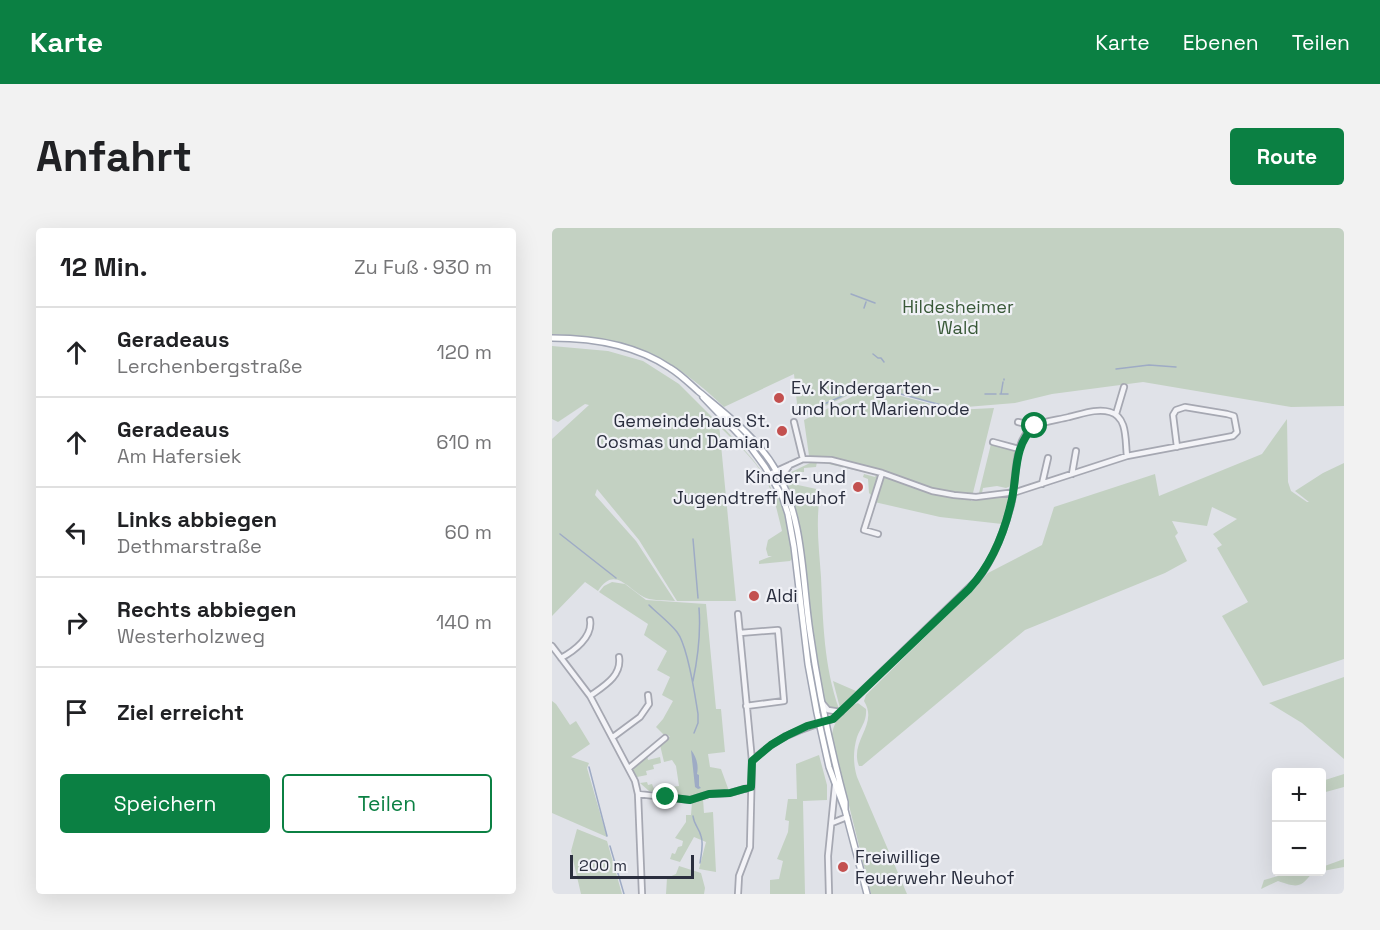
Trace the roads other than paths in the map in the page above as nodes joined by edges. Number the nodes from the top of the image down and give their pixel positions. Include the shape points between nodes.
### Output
1 (552, 338) edge
2 (1124, 387) dead end
3 (1120, 397) junction
4 (1127, 398) dead end
5 (1116, 414) junction
6 (794, 422) dead end
7 (1018, 422) dead end
8 (1035, 426) junction
9 (993, 442) dead end
10 (1177, 447) junction
11 (1019, 449) junction
12 (1076, 451) dead end
13 (1127, 456) junction
14 (803, 459) junction
15 (1048, 459) dead end
16 (792, 464) junction
17 (773, 472) junction
18 (882, 473) junction
19 (1072, 474) junction
20 (1042, 484) junction
21 (784, 486) junction
22 (1012, 493) junction
23 (878, 534) dead end
24 (738, 614) dead end
25 (590, 620) dead end
26 (740, 633) junction
27 (552, 646) edge
28 (619, 657) dead end
29 (561, 658) junction
30 (648, 695) dead end
31 (590, 696) junction
32 (821, 702) junction
33 (746, 706) junction
34 (841, 712) junction
35 (825, 721) junction
36 (819, 723) junction
37 (614, 737) junction
38 (665, 738) dead end
39 (752, 761) junction
40 (629, 768) junction
41 (835, 784) junction
42 (751, 787) junction
43 (638, 794) junction
44 (845, 810) junction
45 (847, 817) junction
46 (832, 823) junction
47 (642, 894) edge
48 (738, 894) edge
49 (829, 894) edge
50 (867, 894) edge

1 - 17 main road via 605,343 644,353 678,373
2 - 3 street
3 - 4 street
3 - 5 street
5 - 8 street via 1098,411
5 - 13 street via 1123,423
6 - 14 street
7 - 8 street
8 - 11 street
9 - 11 street
10 - 10 street via 1236,435 1236,419 1227,414 1180,408 1173,415
10 - 13 street
11 - 22 street
12 - 19 street
13 - 19 street
14 - 16 street
14 - 18 street via 831,460
15 - 20 street
16 - 17 street
16 - 21 street via 784,473
17 - 21 main road
17 - 36 main road via 791,530
18 - 22 street via 954,495
18 - 23 street via 864,530
19 - 20 street
20 - 22 street
21 - 32 main road via 796,528
22 - 34 street via 1004,529 984,571
24 - 26 street
25 - 29 street via 582,641
26 - 33 street
26 - 33 street via 778,630 784,701
27 - 29 street
28 - 31 street via 616,674
29 - 31 street
30 - 37 street via 649,704 640,717
31 - 37 street
32 - 34 street via 828,710
32 - 35 main road
33 - 39 street
34 - 35 street
35 - 36 street
35 - 44 main road
36 - 39 street via 786,736
36 - 41 main road
37 - 40 street
38 - 40 street
39 - 42 street
40 - 43 street
41 - 44 main road
41 - 46 street
42 - 43 street via 690,800
42 - 48 street via 750,847 739,876
43 - 47 street
44 - 45 main road
45 - 46 street
45 - 50 main road
46 - 49 street

